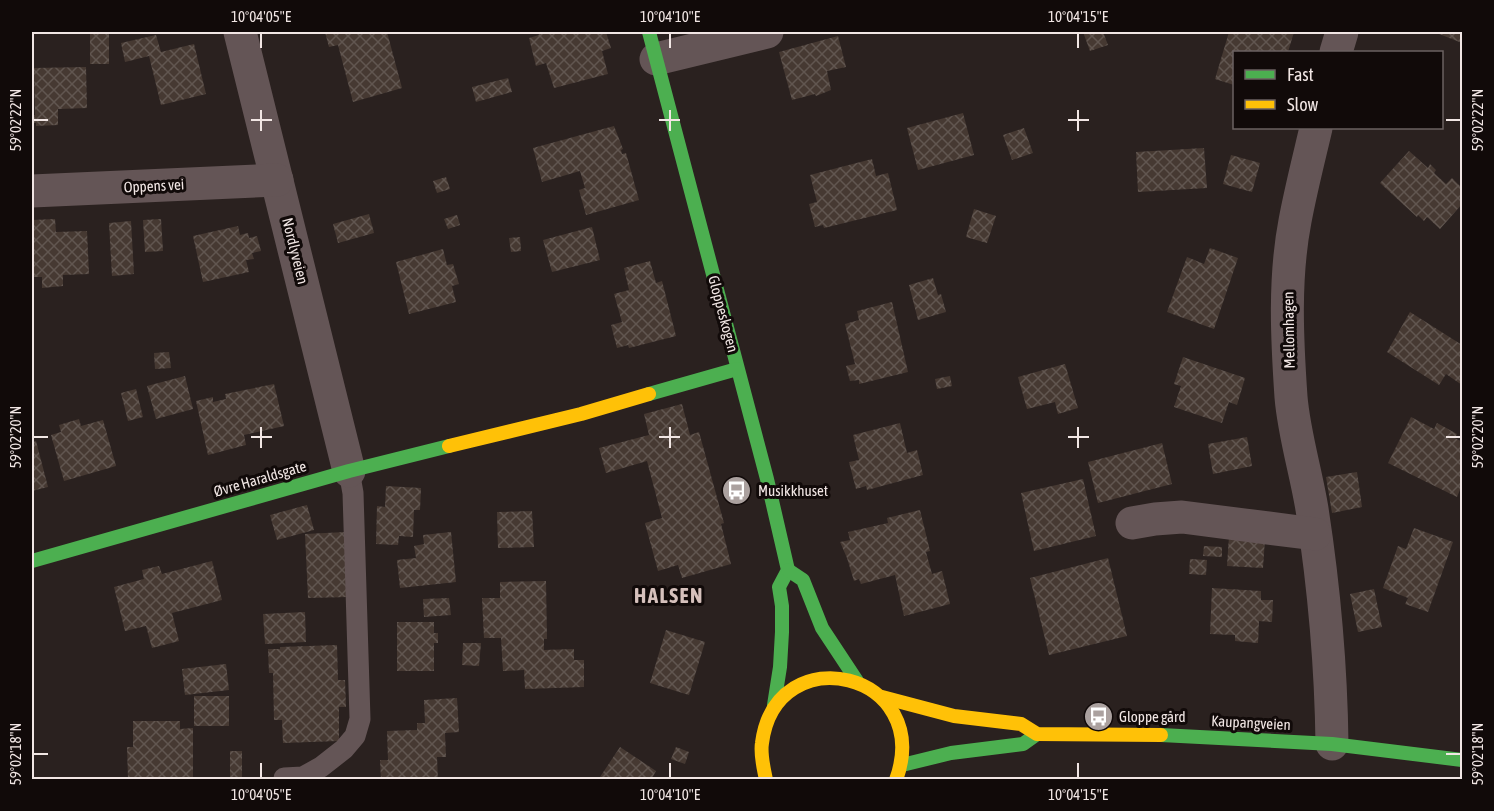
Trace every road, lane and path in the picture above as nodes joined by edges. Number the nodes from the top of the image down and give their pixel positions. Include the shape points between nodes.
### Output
1 (240, 32) edge
2 (767, 32) edge
3 (1342, 32) edge
4 (652, 45) edge
5 (1336, 51) edge
6 (1316, 129) edge
7 (277, 180) junction
8 (32, 191) edge
9 (737, 369) junction
10 (348, 471) junction
11 (1132, 523) dead end
12 (1315, 534) junction
13 (32, 561) edge
14 (788, 570) junction
15 (857, 681) junction
16 (882, 697) junction
17 (774, 705) junction
18 (1037, 734) junction
19 (1332, 744) junction
20 (1462, 759) edge
21 (902, 765) junction
22 (284, 778) dead end
23 (766, 780) edge
24 (896, 780) edge

1 - 7 street, Nordlyveien
2 - 4 street, Gloppeskogen
3 - 5 street
4 - 9 main road, Gloppeskogen
6 - 12 street, Mellomhagen via 1294,222 1288,328 1291,399
7 - 8 street, Oppens vei
7 - 10 street, Nordlyveien
9 - 10 main road, Øvre Haraldsgate via 581,414
9 - 14 main road, Gloppeskogen
10 - 13 main road, Øvre Haraldsgate
10 - 22 lane via 353,493 360,719 355,736 329,761 303,777
11 - 12 street via 1182,517
12 - 19 street, Mellomhagen via 1330,659
14 - 15 main road, Gloppeskogen via 803,580 822,628
14 - 17 main road, Gloppeskogen via 779,587 782,632
15 - 16 main road
15 - 17 main road via 843,677 813,679 789,690
16 - 18 main road, Kaupangveien via 954,716 1021,724
16 - 21 main road via 892,708 901,730
17 - 23 main road via 760,743
18 - 19 main road, Kaupangveien
18 - 21 main road, Kaupangveien via 1023,744 951,753
19 - 20 main road, Kaupangveien
21 - 24 main road

